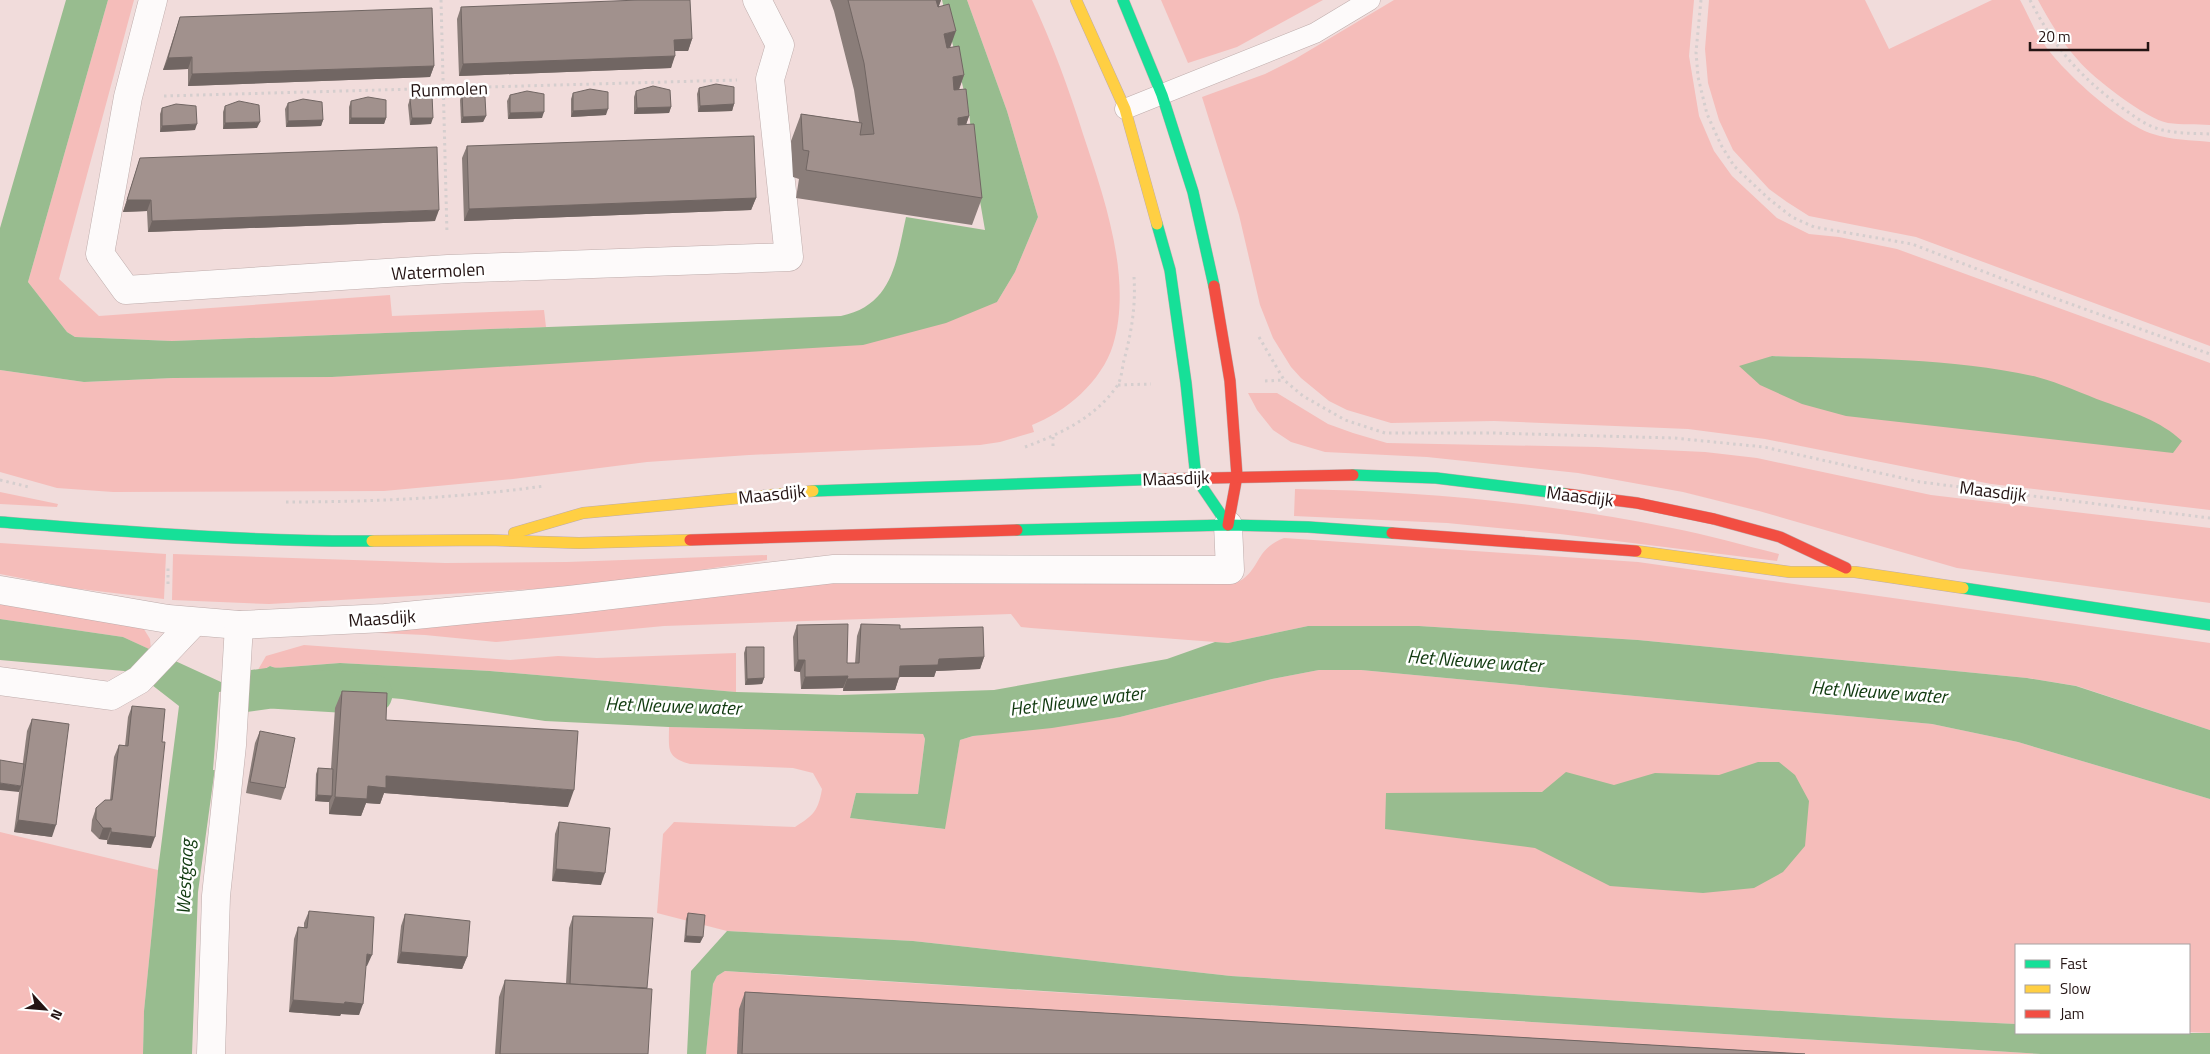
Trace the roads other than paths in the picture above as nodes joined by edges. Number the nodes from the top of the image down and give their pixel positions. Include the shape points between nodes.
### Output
1 (153, 0) edge
2 (757, 0) edge
3 (1076, 0) edge
4 (1123, 0) edge
5 (1370, 0) edge
6 (1162, 95) junction
7 (1125, 109) junction
8 (1237, 476) junction
9 (1196, 478) junction
10 (0, 522) edge
11 (1228, 525) junction
12 (489, 540) junction
13 (1855, 572) junction
14 (0, 590) edge
15 (181, 621) junction
16 (2210, 625) edge
17 (239, 626) junction
18 (0, 681) edge
19 (211, 1054) edge

1 - 2 street, Watermolen via 128,97 100,254 126,290 448,269 789,257 770,79 780,45
3 - 7 main road
4 - 6 main road
5 - 6 lane via 1315,33
6 - 7 lane
6 - 8 main road via 1193,192 1215,292 1230,381
7 - 9 main road via 1170,270
8 - 9 main road, Maasdijk
8 - 11 main road
8 - 13 main road, Maasdijk via 1336,474 1436,478 1637,503 1780,537
9 - 11 main road
9 - 12 main road, Maasdijk via 830,488 582,513
10 - 12 main road, Maasdijk via 330,541
11 - 12 main road, Maasdijk via 579,543
11 - 13 main road, Maasdijk via 1482,539 1657,553 1790,572
11 - 17 street, Maasdijk via 1230,570 834,569 385,618
13 - 16 main road, Maasdijk
14 - 15 street, Maasdijk
15 - 17 street, Maasdijk
15 - 18 street via 162,655 139,680 111,696
17 - 19 street via 232,745 216,896

